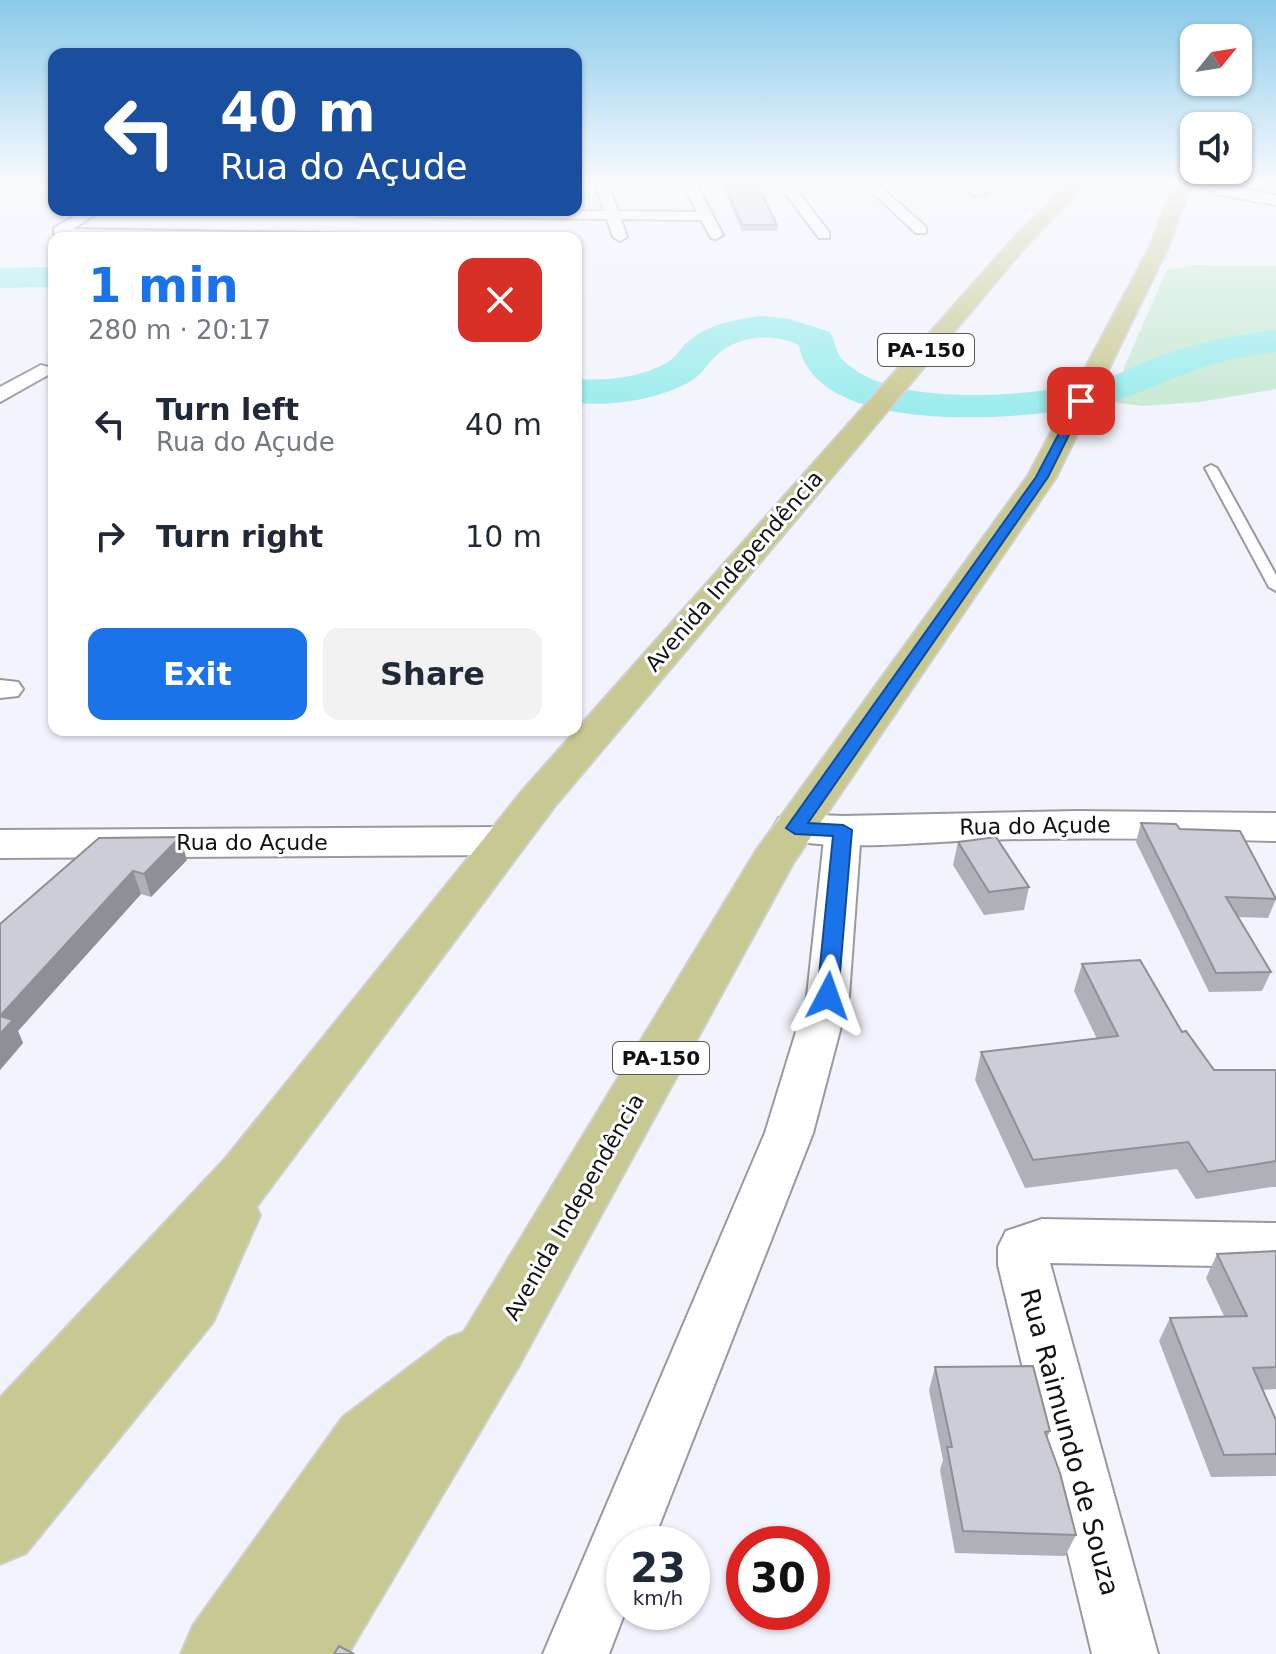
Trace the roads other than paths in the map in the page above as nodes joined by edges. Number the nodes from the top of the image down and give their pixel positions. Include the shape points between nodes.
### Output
1 (1005, 259) edge
2 (1153, 259) edge
3 (41, 371) dead end
4 (0, 396) edge
5 (1211, 468) dead end
6 (1276, 587) edge
7 (819, 829) junction
8 (1273, 832) edge
9 (505, 841) junction
10 (0, 844) edge
11 (246, 1176) junction
12 (1276, 1245) edge
13 (494, 1345) junction
14 (0, 1450) edge
15 (0, 1527) edge
16 (221, 1654) edge
17 (303, 1654) edge
18 (576, 1654) edge
19 (1125, 1654) edge

1 - 9 main road, Avenida Independência / PA-150
2 - 7 main road, Avenida Independência / PA-150 via 1042,477
3 - 4 street
5 - 6 lane
7 - 8 street, Rua do Açude via 1077,824
7 - 13 main road, Avenida Independência / PA-150 via 772,861
7 - 18 street via 828,996 789,1133
9 - 10 street, Rua do Açude
9 - 11 main road, Avenida Independência / PA-150
11 - 14 main road, Avenida Independência / PA-150
11 - 15 main road via 190,1301
12 - 19 street, Rua Raimundo de Souza via 1042,1241 1024,1247 1024,1265
13 - 16 main road via 368,1442
13 - 17 main road, Avenida Independência / PA-150

